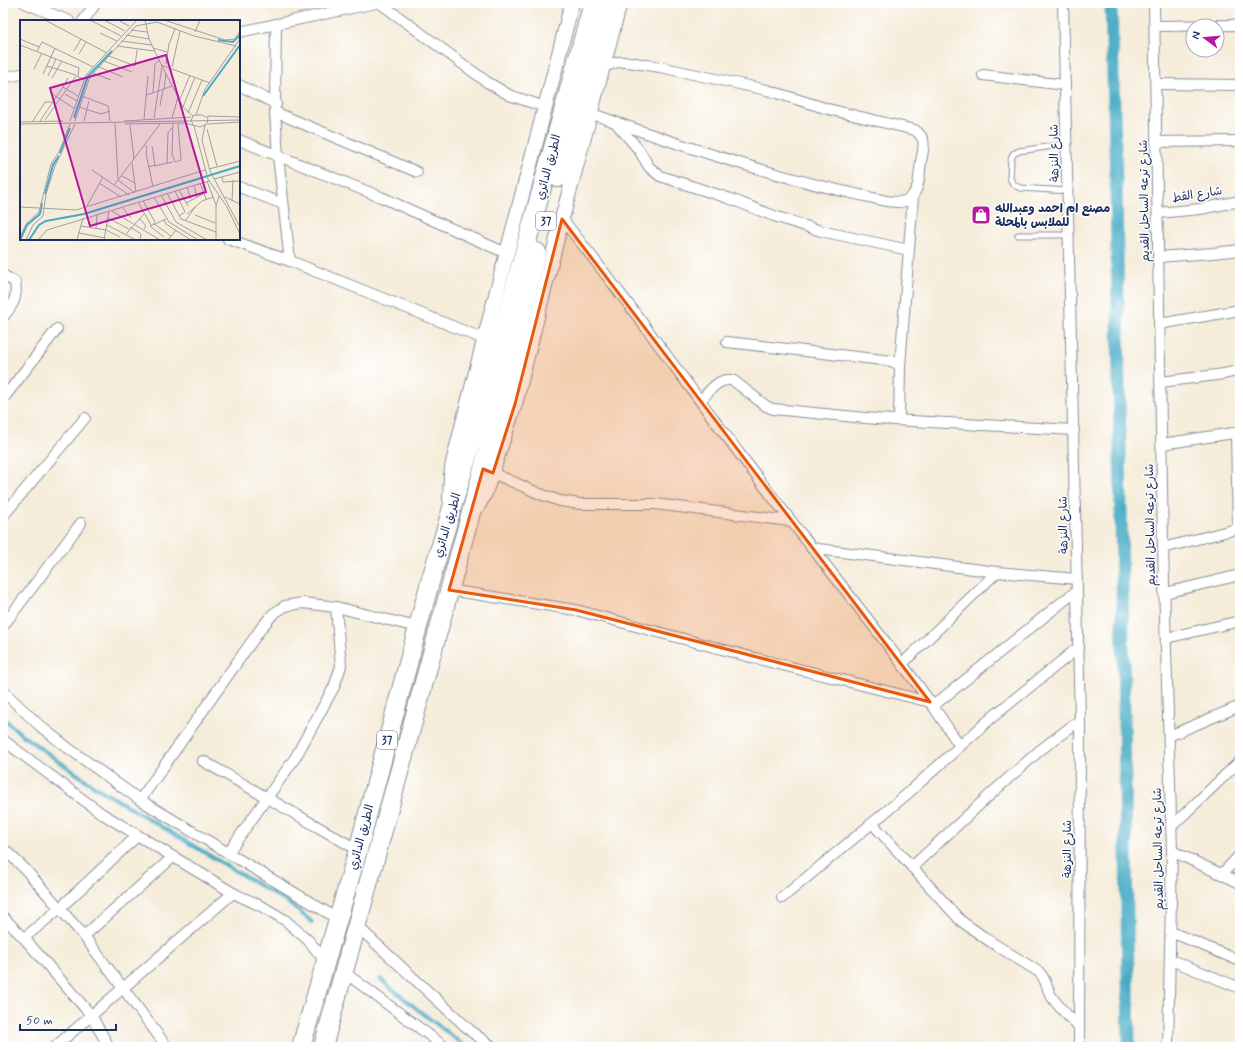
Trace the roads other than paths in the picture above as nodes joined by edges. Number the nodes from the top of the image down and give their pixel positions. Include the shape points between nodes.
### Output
1 (25, 3) edge
2 (96, 3) edge
3 (376, 3) edge
4 (380, 3) edge
5 (572, 3) edge
6 (593, 3) edge
7 (606, 3) edge
8 (620, 3) edge
9 (1063, 3) edge
10 (1154, 3) edge
11 (67, 20) edge
12 (84, 20) edge
13 (276, 24) junction
14 (1240, 25) edge
15 (1154, 26) junction
16 (240, 32) edge
17 (603, 68) junction
18 (20, 74) edge
19 (983, 75) dead end
20 (3, 78) edge
21 (1156, 84) junction
22 (1065, 85) junction
23 (1240, 85) edge
24 (240, 86) edge
25 (545, 106) junction
26 (275, 108) junction
27 (590, 113) junction
28 (615, 122) junction
29 (240, 140) edge
30 (1240, 141) edge
31 (1156, 142) junction
32 (1067, 144) junction
33 (278, 156) junction
34 (417, 172) dead end
35 (240, 187) edge
36 (1068, 191) junction
37 (914, 196) junction
38 (1240, 201) edge
39 (283, 204) junction
40 (1158, 213) junction
41 (562, 219) junction
42 (1018, 234) dead end
43 (1069, 235) junction
44 (231, 240) edge
45 (909, 250) junction
46 (1240, 250) edge
47 (506, 253) junction
48 (1158, 257) junction
49 (290, 261) junction
50 (3, 275) edge
51 (1240, 310) edge
52 (3, 317) edge
53 (1159, 324) junction
54 (57, 329) dead end
55 (484, 339) junction
56 (727, 342) dead end
57 (900, 366) junction
58 (1240, 370) edge
59 (1161, 382) junction
60 (3, 399) edge
61 (700, 401) junction
62 (85, 418) dead end
63 (899, 420) junction
64 (1074, 430) junction
65 (1238, 432) edge
66 (482, 437) junction
67 (1162, 444) junction
68 (488, 471) junction
69 (451, 513) junction
70 (3, 516) edge
71 (790, 521) junction
72 (81, 523) dead end
73 (1239, 528) edge
74 (811, 548) junction
75 (1163, 548) junction
76 (997, 572) junction
77 (1240, 575) edge
78 (1077, 579) junction
79 (449, 590) junction
80 (1077, 591) junction
81 (1165, 593) junction
82 (336, 607) junction
83 (1240, 622) edge
84 (3, 626) edge
85 (417, 627) junction
86 (1166, 638) junction
87 (1079, 647) junction
88 (902, 664) junction
89 (3, 691) edge
90 (932, 704) junction
91 (1240, 706) edge
92 (1080, 720) junction
93 (1169, 736) junction
94 (4, 742) edge
95 (960, 746) junction
96 (203, 761) dead end
97 (1240, 761) edge
98 (267, 798) junction
99 (140, 800) junction
100 (872, 824) junction
101 (1171, 827) junction
102 (138, 836) junction
103 (3, 848) edge
104 (358, 850) junction
105 (1172, 851) junction
106 (228, 853) junction
107 (1240, 855) edge
108 (173, 857) junction
109 (912, 867) junction
110 (1222, 874) junction
111 (1240, 883) edge
112 (232, 893) junction
113 (782, 898) dead end
114 (59, 908) junction
115 (3, 917) edge
116 (338, 919) junction
117 (357, 926) junction
118 (1171, 932) junction
119 (84, 936) junction
120 (24, 938) junction
121 (1171, 960) junction
122 (1240, 961) edge
123 (326, 962) junction
124 (344, 972) junction
125 (122, 988) junction
126 (1240, 988) edge
127 (91, 1015) junction
128 (1079, 1027) junction
129 (56, 1046) dead end
130 (109, 1047) edge
131 (167, 1047) edge
132 (302, 1047) edge
133 (323, 1047) edge
134 (445, 1047) edge
135 (493, 1047) edge
136 (1079, 1047) edge
137 (1168, 1047) edge

1 - 11 street
2 - 12 street
3 - 13 street
4 - 25 street via 487,82 509,95
5 - 25 street
6 - 66 highway, الطريق الدائري / 37
7 - 66 highway, الطريق الدائري / 37 via 532,270
8 - 17 street
9 - 22 street, شارع النزهة
10 - 15 street, شارع ترعه الساحل القديم
13 - 16 street
13 - 26 street
14 - 15 street
15 - 21 street, شارع ترعه الساحل القديم
17 - 27 street
17 - 37 street via 618,62 660,67 767,90 828,109 915,130 922,135 924,144 918,188
18 - 20 street
19 - 22 street
21 - 23 street
21 - 31 street, شارع ترعه الساحل القديم
22 - 32 street, شارع النزهة
24 - 26 street
25 - 47 street
26 - 33 street
26 - 34 street
27 - 28 street
27 - 41 street
28 - 37 street via 740,164 844,191 896,202 906,201
28 - 45 street via 634,143 649,167 660,176 821,230
29 - 33 street
30 - 31 street
31 - 40 street, شارع ترعه الساحل القديم
32 - 36 street, شارع النزهة
32 - 36 lane via 1013,154 1010,160 1010,178 1013,184 1020,188
33 - 39 street
33 - 47 street via 381,197
35 - 39 street
36 - 43 street, شارع النزهة
37 - 45 street
38 - 40 street, شارع القط
39 - 49 street
40 - 48 street, شارع ترعه الساحل القديم
41 - 61 street
41 - 68 street via 515,404
42 - 43 lane
43 - 64 street, شارع النزهة
44 - 49 street
45 - 57 street
46 - 48 street
47 - 55 street
48 - 53 street, شارع ترعه الساحل القديم
49 - 55 street
50 - 52 street via 15,282 17,290 14,303
51 - 53 street
53 - 59 street, شارع ترعه الساحل القديم
54 - 60 street
55 - 69 street via 453,463 450,483
56 - 57 street via 892,361
57 - 63 street
58 - 59 street
59 - 67 street, شارع ترعه الساحل القديم
61 - 63 street via 720,381 729,380 773,409
61 - 71 street
62 - 70 street
63 - 64 street
64 - 78 street, شارع النزهة
65 - 67 street
65 - 73 street
66 - 68 highway, الطريق الدائري / 37
66 - 69 highway, الطريق الدائري / 37
67 - 75 street, شارع ترعه الساحل القديم
68 - 71 street via 560,501 580,504 655,504
68 - 79 highway, الطريق الدائري / 37 via 469,517
69 - 85 highway, الطريق الدائري / 37
71 - 74 street
72 - 84 street
73 - 75 street
74 - 76 street
74 - 88 street
75 - 81 street, شارع ترعه الساحل القديم
76 - 78 street
76 - 88 street
77 - 81 street
78 - 80 street, شارع النزهة
79 - 90 street via 576,610
79 - 117 highway, الطريق الدائري / 37
80 - 87 street, شارع النزهة
80 - 90 street
81 - 86 street, شارع ترعه الساحل القديم
82 - 85 street
82 - 98 street via 342,666 334,688 295,758
82 - 99 street via 303,603 285,606 273,614
83 - 86 street
85 - 104 highway, الطريق الدائري / 37
86 - 93 street, شارع ترعه الساحل القديم
87 - 92 street, شارع النزهة
87 - 95 street
88 - 90 street
89 - 99 street via 40,726
90 - 95 street
91 - 93 street
92 - 109 street via 1039,751
92 - 128 street, شارع النزهة
93 - 101 street, شارع ترعه الساحل القديم
94 - 102 street via 101,813
95 - 100 street
96 - 98 street
97 - 101 street
98 - 104 street
98 - 106 street
99 - 106 street
100 - 109 street
100 - 113 street
101 - 105 street, شارع ترعه الساحل القديم
102 - 108 street
102 - 114 street
103 - 114 street
104 - 116 highway, الطريق الدائري / 37
105 - 110 street
105 - 118 street, شارع ترعه الساحل القديم
106 - 116 street
107 - 110 street
108 - 112 street
108 - 119 street
109 - 128 street via 961,921 1039,972 1045,978 1056,1003
110 - 111 street
112 - 123 street via 285,920 308,940
112 - 125 street
114 - 119 street
114 - 120 street
115 - 120 street
116 - 123 highway, الطريق الدائري / 37
117 - 124 highway, الطريق الدائري / 37
117 - 135 street via 473,1033
118 - 121 street, شارع ترعه الساحل القديم
118 - 122 street
119 - 125 street
120 - 127 street
121 - 126 street
121 - 137 street, شارع ترعه الساحل القديم
123 - 132 highway, الطريق الدائري / 37
124 - 133 highway, الطريق الدائري / 37
124 - 134 street
125 - 127 street
125 - 131 street
127 - 129 street
127 - 130 street
128 - 136 street, شارع النزهة

